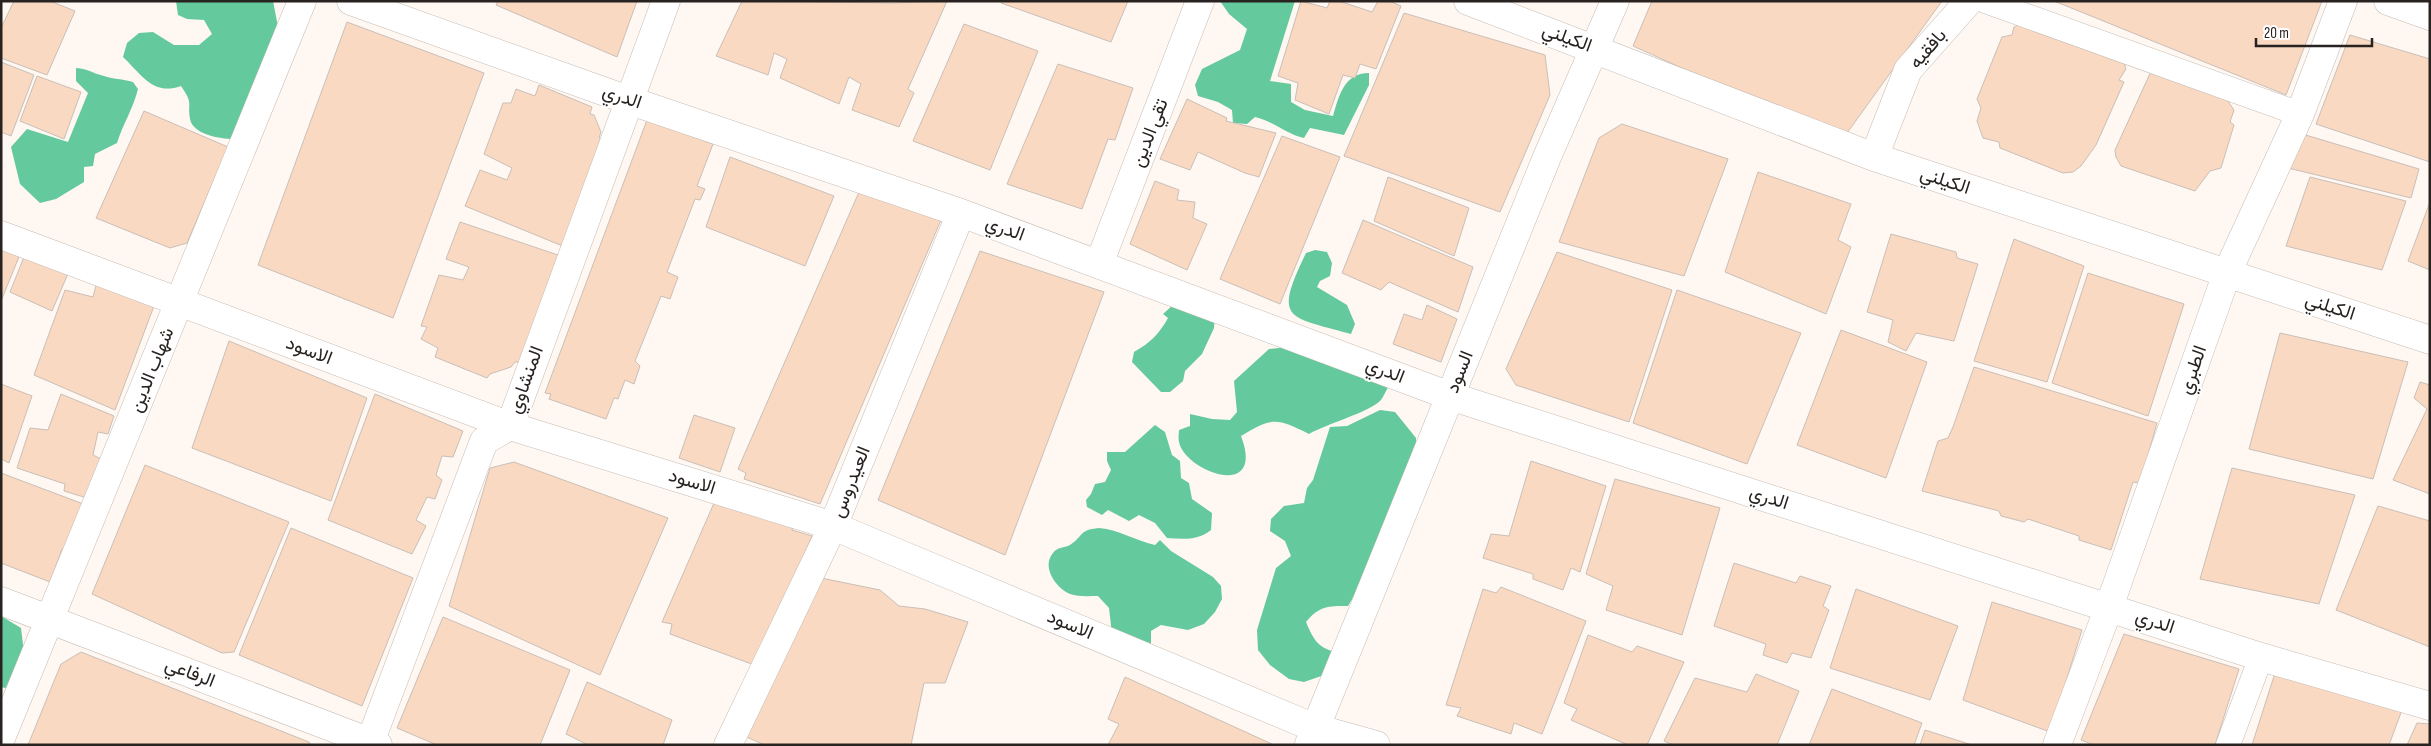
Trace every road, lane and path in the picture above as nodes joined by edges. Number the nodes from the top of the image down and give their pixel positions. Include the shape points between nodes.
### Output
1 (302, 1) edge
2 (351, 1) edge
3 (666, 1) edge
4 (1200, 1) edge
5 (1468, 1) edge
6 (1615, 1) edge
7 (1969, 1) edge
8 (1985, 1) edge
9 (2343, 1) edge
10 (2388, 1) edge
11 (2430, 16) edge
12 (1595, 48) junction
13 (628, 100) junction
14 (2300, 114) junction
15 (1874, 157) junction
16 (961, 213) junction
17 (1, 235) edge
18 (1100, 264) junction
19 (2227, 273) junction
20 (180, 302) junction
21 (2430, 340) edge
22 (1450, 396) junction
23 (510, 426) junction
24 (833, 526) junction
25 (1, 601) edge
26 (2109, 607) junction
27 (50, 620) junction
28 (2261, 657) junction
29 (2430, 706) edge
30 (1312, 736) edge
31 (1, 738) edge
32 (373, 744) edge
33 (728, 745) edge
34 (1376, 745) edge
35 (2057, 745) edge
36 (2228, 745) edge

1 - 20 street, شهاب الدين
2 - 13 street, الدري
3 - 13 street, المنشاوي
4 - 18 street, تقي الدين
5 - 12 street, الكيلني
6 - 12 street, السود
7 - 15 street, بافقيه via 1908,70
8 - 14 lane
9 - 14 street, الطبري
10 - 11 street
12 - 15 street, الكيلني
12 - 22 street, السود
13 - 16 street, الدري
13 - 23 street, المنشاوي
14 - 19 street, الطبري
15 - 19 street, الكيلني
16 - 18 street, الدري
16 - 24 street, العيدروس
17 - 20 street, الاسود
18 - 22 street, الدري
19 - 21 street, الكيلني
19 - 26 street, الطبري
20 - 23 street, الاسود
20 - 27 street, شهاب الدين
22 - 26 street, الدري
22 - 30 street, السود
23 - 24 street, الاسود
23 - 32 street, المنشاوي via 484,441
24 - 30 street, الاسود
24 - 33 street, العيدروس
25 - 27 street, الرفاعي
26 - 28 street, الدري
26 - 35 street, الطبري
27 - 31 street, شهاب الدين
27 - 32 street, الرفاعي
28 - 29 street, الدري
28 - 36 lane
30 - 34 street, الاسود

